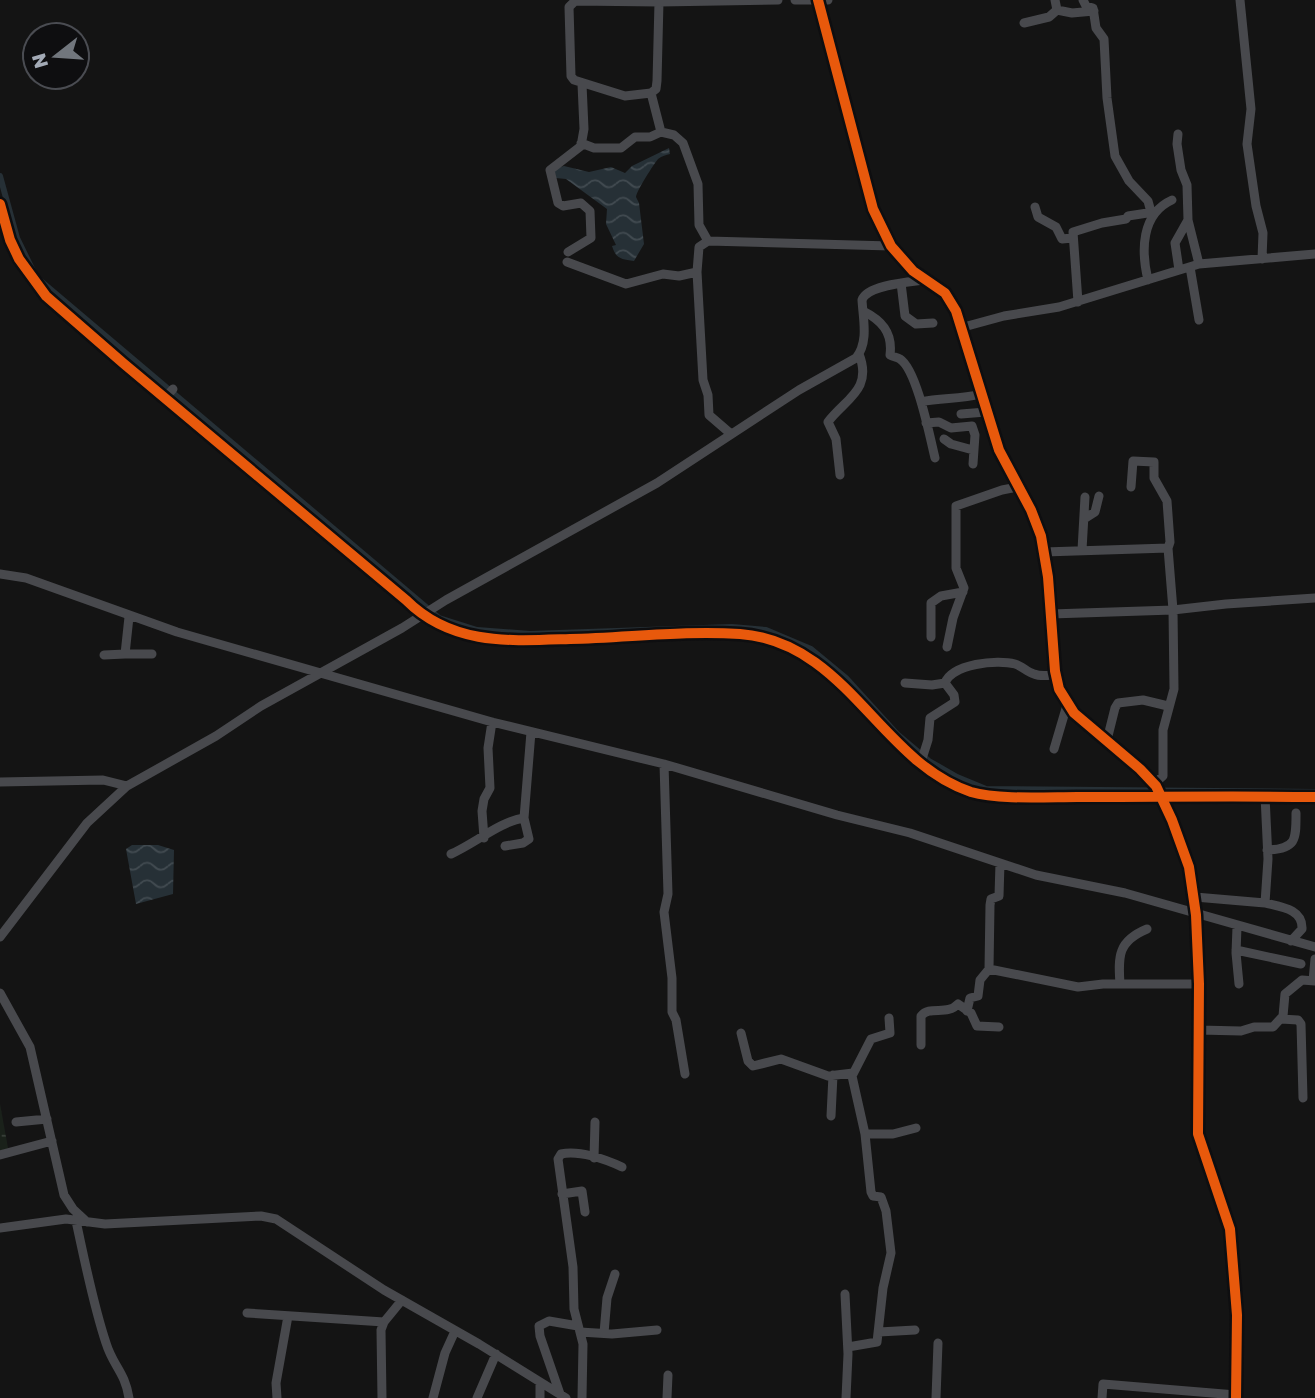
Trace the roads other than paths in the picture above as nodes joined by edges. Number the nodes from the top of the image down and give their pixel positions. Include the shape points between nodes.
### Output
1 (778, 0) edge
2 (794, 0) edge
3 (818, 0) edge
4 (828, 0) edge
5 (1240, 0) edge
6 (659, 1) edge
7 (1100, 1) edge
8 (1085, 3) edge
9 (1056, 5) edge
10 (1095, 11) junction
11 (1024, 23) dead end
12 (582, 84) junction
13 (651, 93) junction
14 (661, 132) junction
15 (1178, 134) dead end
16 (581, 143) junction
17 (1172, 200) dead end
18 (0, 204) edge
19 (1035, 207) dead end
20 (1153, 212) junction
21 (1188, 220) junction
22 (1072, 238) junction
23 (708, 241) junction
24 (891, 246) junction
25 (1315, 254) edge
26 (1262, 259) junction
27 (1195, 265) junction
28 (1179, 270) junction
29 (697, 272) junction
30 (924, 279) junction
31 (1148, 280) junction
32 (901, 283) junction
33 (1078, 302) junction
34 (863, 311) junction
35 (1199, 320) dead end
36 (933, 323) dead end
37 (960, 328) junction
38 (859, 354) junction
39 (980, 394) junction
40 (920, 402) junction
41 (986, 412) junction
42 (961, 414) dead end
43 (926, 423) junction
44 (992, 431) junction
45 (731, 433) junction
46 (975, 435) junction
47 (944, 439) dead end
48 (973, 450) junction
49 (935, 458) dead end
50 (973, 464) dead end
51 (840, 475) dead end
52 (1131, 486) dead end
53 (1018, 487) junction
54 (1100, 496) dead end
55 (1085, 497) dead end
56 (1084, 519) junction
57 (1168, 548) junction
58 (1082, 550) junction
59 (1044, 552) junction
60 (0, 574) edge
61 (963, 592) junction
62 (1315, 598) edge
63 (1173, 610) junction
64 (424, 614) junction
65 (1051, 614) junction
66 (129, 617) junction
67 (931, 636) dead end
68 (947, 647) dead end
69 (125, 654) junction
70 (152, 654) dead end
71 (104, 655) dead end
72 (320, 673) junction
73 (1056, 675) junction
74 (905, 683) dead end
75 (945, 683) junction
76 (1067, 705) junction
77 (1168, 705) junction
78 (492, 722) junction
79 (539, 734) junction
80 (1107, 740) junction
81 (1054, 749) dead end
82 (921, 760) junction
83 (664, 764) junction
84 (0, 782) edge
85 (127, 786) junction
86 (1158, 791) junction
87 (1265, 796) junction
88 (1315, 797) edge
89 (1296, 813) dead end
90 (524, 818) junction
91 (484, 838) junction
92 (505, 846) dead end
93 (1267, 850) junction
94 (451, 854) dead end
95 (1000, 863) junction
96 (1195, 897) junction
97 (1265, 903) junction
98 (1196, 915) junction
99 (1237, 927) junction
100 (1147, 929) dead end
101 (0, 937) edge
102 (1291, 941) junction
103 (1315, 947) edge
104 (1236, 950) junction
105 (1315, 959) edge
106 (1301, 964) dead end
107 (989, 969) junction
108 (1314, 981) edge
109 (1120, 984) junction
110 (1199, 984) junction
111 (1240, 984) dead end
112 (0, 993) edge
113 (967, 1011) junction
114 (889, 1018) dead end
115 (1281, 1019) junction
116 (999, 1027) dead end
117 (1199, 1030) junction
118 (741, 1033) dead end
119 (921, 1045) dead end
120 (853, 1073) junction
121 (685, 1074) dead end
122 (833, 1075) junction
123 (1303, 1098) dead end
124 (831, 1116) dead end
125 (47, 1119) junction
126 (16, 1122) dead end
127 (595, 1122) dead end
128 (916, 1128) dead end
129 (865, 1134) junction
130 (52, 1141) junction
131 (0, 1155) edge
132 (594, 1158) junction
133 (622, 1167) dead end
134 (562, 1194) junction
135 (585, 1212) dead end
136 (76, 1221) junction
137 (88, 1223) junction
138 (0, 1228) edge
139 (615, 1274) dead end
140 (845, 1294) dead end
141 (401, 1300) junction
142 (247, 1313) dead end
143 (288, 1316) junction
144 (384, 1322) junction
145 (579, 1329) junction
146 (657, 1330) dead end
147 (915, 1330) dead end
148 (455, 1331) junction
149 (879, 1332) junction
150 (604, 1333) junction
151 (938, 1343) dead end
152 (848, 1347) junction
153 (496, 1354) junction
154 (668, 1376) dead end
155 (540, 1382) junction
156 (1148, 1393) edge
157 (1201, 1395) edge
158 (563, 1396) edge
159 (1236, 1396) edge
160 (129, 1398) edge
161 (277, 1398) edge
162 (382, 1398) edge
163 (433, 1398) edge
164 (477, 1398) edge
165 (540, 1398) edge
166 (582, 1398) edge
167 (667, 1398) edge
168 (846, 1398) edge
169 (936, 1398) edge
170 (1102, 1398) edge

1 - 6 street
2 - 3 street
3 - 4 street
3 - 24 street via 869,198
5 - 26 street via 1251,109 1247,144 1263,233
6 - 12 street via 570,4 571,76
6 - 13 street via 657,81
7 - 8 street
8 - 10 street
9 - 10 street via 1072,13
9 - 11 street via 1049,17
10 - 20 street via 1096,26 1104,38 1115,156
12 - 13 street via 625,96
12 - 16 street
13 - 14 street
14 - 16 street via 635,137 621,148
14 - 23 street via 682,143 699,189 699,225
15 - 21 street
16 - 29 street via 550,170 558,203 581,203 590,211 591,238 568,257 625,284 663,274
17 - 20 street
18 - 64 street via 19,259 46,296 169,394
19 - 22 street via 1038,217 1056,227 1062,239
20 - 22 street via 1075,230
20 - 31 street via 1145,234
21 - 27 street
21 - 28 street via 1175,243
22 - 33 street
23 - 24 street
23 - 29 street via 697,249
24 - 30 street
25 - 26 street
26 - 27 street
27 - 28 street
27 - 35 street
28 - 31 street
29 - 45 street via 708,412
30 - 32 street
30 - 37 street via 949,298
31 - 33 street
32 - 34 street via 864,294
32 - 36 street via 905,316 916,324
33 - 37 street
34 - 38 street via 864,340
34 - 40 street via 884,325 890,355 906,367
37 - 39 street
38 - 45 street
38 - 51 street via 863,367 860,384 828,422 836,439
39 - 40 street
39 - 41 street
40 - 43 street
41 - 42 street
41 - 44 street
43 - 46 street via 939,422 951,428 970,425
43 - 49 street
44 - 46 street
44 - 53 street
45 - 64 street via 665,478
46 - 48 street
47 - 48 street
48 - 50 street
52 - 57 street via 1133,461 1154,462 1154,478 1167,501
53 - 59 street via 1036,522
53 - 61 street via 956,506 956,568
54 - 56 street via 1095,512
55 - 56 street
56 - 58 street
57 - 58 street
57 - 63 street
58 - 59 street
59 - 65 street
60 - 66 street via 26,578
61 - 67 street via 931,603
61 - 68 street
62 - 63 street
63 - 65 street
63 - 77 street via 1174,689
64 - 72 street
64 - 82 street via 487,639 535,642 725,634 769,639 789,646 825,670
65 - 73 street
66 - 69 street
66 - 72 street
69 - 70 street
69 - 71 street
72 - 78 street
72 - 85 street
73 - 75 street via 1035,675 1014,664 983,664 963,667
73 - 76 street
74 - 75 street
75 - 82 street via 955,702 930,718
76 - 80 street
76 - 81 street
77 - 80 street via 1118,703
77 - 86 street
78 - 79 street
78 - 91 street via 490,788 482,811
79 - 83 street
79 - 90 street
80 - 86 street
82 - 86 street via 952,782 982,794
83 - 95 street
83 - 121 street via 668,894 664,912 672,1012
84 - 85 street via 103,780
85 - 101 street via 87,823
86 - 87 street
86 - 96 street via 1189,867
87 - 88 street
87 - 93 street
89 - 93 street via 1292,843
90 - 91 street via 508,822
90 - 92 street via 529,839
91 - 94 street
93 - 97 street
95 - 98 street
95 - 107 street via 999,896 990,905
96 - 97 street
96 - 98 street
97 - 102 street via 1300,917 1302,929
98 - 99 street
98 - 110 street
99 - 102 street
99 - 104 street
100 - 109 street via 1121,950
102 - 103 street
104 - 106 street
104 - 111 street
105 - 108 street
107 - 109 street via 1069,986
107 - 113 street
108 - 115 street via 1302,980 1287,991
109 - 110 street
110 - 117 street
112 - 125 street via 30,1047
113 - 116 street via 980,1027
113 - 119 street via 958,1004 951,1010 923,1012
114 - 120 street via 890,1033 871,1039
115 - 117 street via 1271,1028
115 - 123 street via 1301,1024
117 - 159 street via 1198,1134 1230,1229 1237,1315
118 - 122 street via 753,1066 781,1059
120 - 122 street
120 - 129 street
122 - 124 street
125 - 126 street
125 - 130 street
127 - 132 street
128 - 129 street
129 - 149 street via 872,1195 881,1197 886,1211 891,1253
130 - 131 street
130 - 137 street via 64,1195
132 - 133 street
132 - 134 street via 583,1153 561,1154
134 - 135 street via 582,1191
134 - 145 street
136 - 137 street
136 - 138 street
136 - 160 street via 107,1348 123,1374
137 - 141 street via 269,1217
139 - 150 street
140 - 152 street
141 - 144 street
141 - 148 street
142 - 143 street
143 - 144 street
143 - 161 street
144 - 162 street
145 - 150 street
145 - 158 street via 549,1321 539,1326
145 - 166 street
146 - 150 street
147 - 149 street
148 - 153 street
148 - 163 street
149 - 152 street via 874,1344
151 - 169 street
152 - 168 street
153 - 155 street
153 - 164 street
154 - 167 street
155 - 158 street
155 - 165 street
156 - 157 street
156 - 170 street via 1103,1384
157 - 159 street

